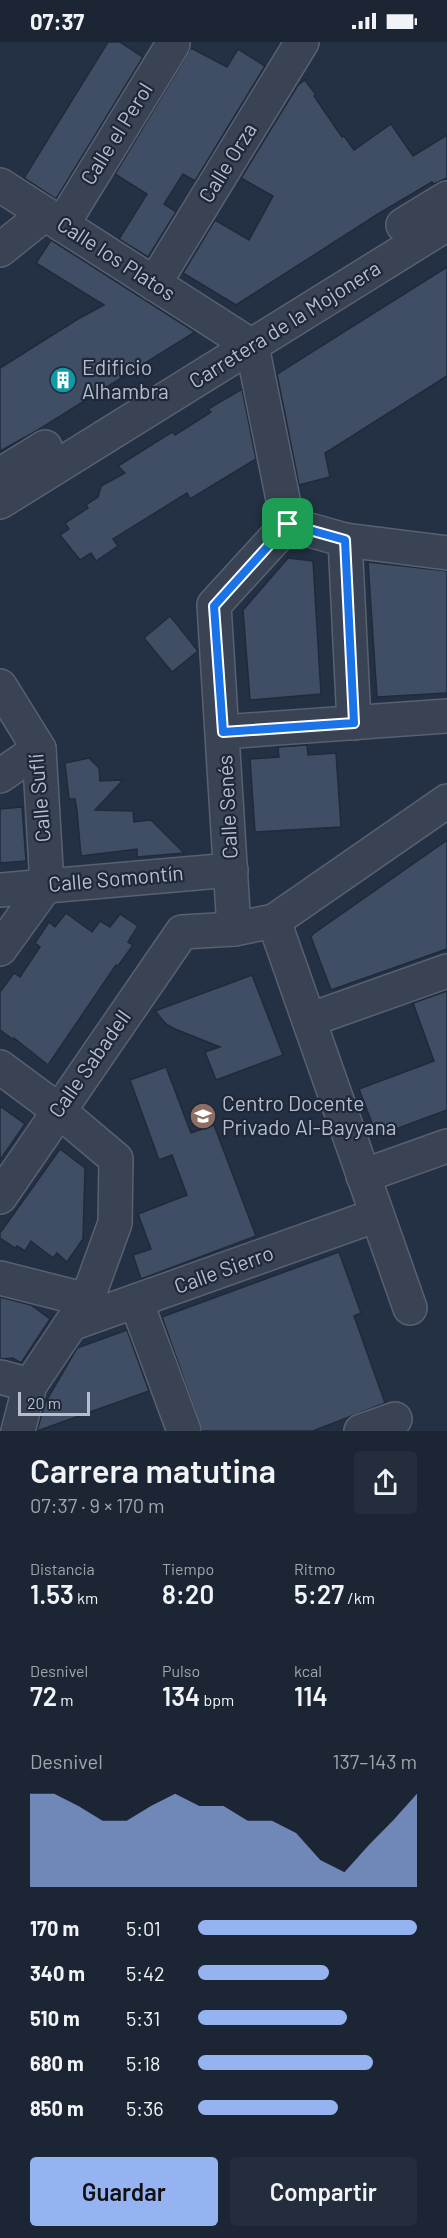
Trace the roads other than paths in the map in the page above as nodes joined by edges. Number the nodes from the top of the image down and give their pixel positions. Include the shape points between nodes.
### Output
1 (302, 42) edge
2 (173, 44) dead end
3 (0, 185) edge
4 (447, 198) edge
5 (53, 219) junction
6 (447, 224) edge
7 (0, 250) edge
8 (154, 284) junction
9 (241, 339) junction
10 (0, 475) edge
11 (0, 502) edge
12 (288, 524) junction
13 (345, 540) junction
14 (447, 553) edge
15 (0, 687) edge
16 (443, 722) edge
17 (354, 723) junction
18 (223, 732) junction
19 (39, 749) junction
20 (0, 776) edge
21 (447, 801) edge
22 (231, 870) junction
23 (47, 884) junction
24 (0, 890) edge
25 (274, 921) junction
26 (234, 928) junction
27 (0, 949) edge
28 (447, 972) edge
29 (309, 1020) junction
30 (0, 1067) edge
31 (58, 1110) junction
32 (447, 1146) edge
33 (363, 1176) junction
34 (0, 1197) edge
35 (376, 1215) junction
36 (0, 1278) edge
37 (136, 1301) junction
38 (410, 1308) dead end
39 (79, 1312) junction
40 (15, 1381) edge
41 (395, 1419) dead end
42 (18, 1431) edge
43 (184, 1431) edge
44 (362, 1431) edge

1 - 8 street, Calle Orza
2 - 5 street, Calle el Perol
3 - 5 street, Calle los Platos
4 - 9 street, Carretera de la Mojonera
5 - 7 street, Calle el Perol
5 - 8 street, Calle los Platos
6 - 9 street, Carretera de la Mojonera
8 - 9 street, Calle los Platos
9 - 10 street, Carretera de la Mojonera
9 - 11 street, Carretera de la Mojonera
9 - 12 street
12 - 13 street
12 - 18 street, Calle Senés via 214,606
13 - 14 street
13 - 17 street
15 - 19 street, Calle Suflí
16 - 17 street
17 - 18 street
18 - 22 street, Calle Senés
19 - 20 street
19 - 23 street, Calle Suflí
21 - 25 street
22 - 23 street, Calle Somontín
22 - 26 street, Calle Senés
23 - 24 street, Calle Somontín
23 - 27 street
25 - 26 street
25 - 29 street
26 - 31 street, Calle Sabadell via 182,932
28 - 29 street
29 - 33 street
30 - 31 street
31 - 34 street, Calle Sabadell
31 - 39 street via 116,1159 115,1223
32 - 33 street
33 - 35 street
35 - 37 street, Calle Sierro
35 - 38 street
36 - 39 street
37 - 39 street, Calle Sierro
37 - 43 street
39 - 40 street
40 - 42 street
41 - 44 street

